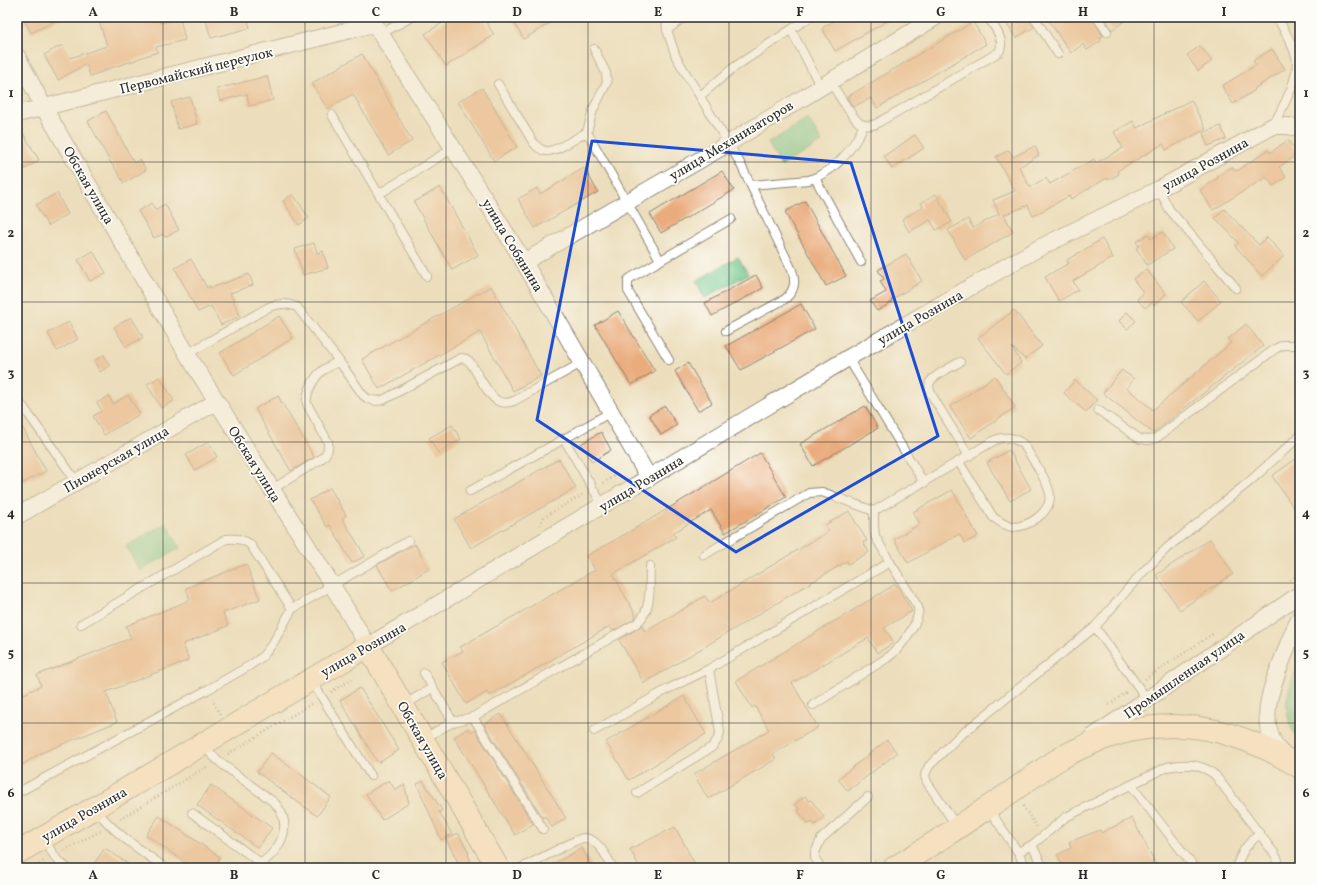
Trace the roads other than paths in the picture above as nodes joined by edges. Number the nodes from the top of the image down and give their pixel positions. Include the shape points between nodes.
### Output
1 (412, 17) edge
2 (666, 17) edge
3 (684, 17) edge
4 (810, 17) edge
5 (936, 17) edge
6 (988, 17) edge
7 (1034, 17) edge
8 (1097, 17) edge
9 (1277, 17) edge
10 (375, 25) edge
11 (666, 30) junction
12 (791, 30) junction
13 (1107, 32) dead end
14 (594, 49) dead end
15 (1058, 54) dead end
16 (17, 56) edge
17 (498, 84) dead end
18 (825, 84) junction
19 (700, 96) junction
20 (44, 108) junction
21 (17, 114) edge
22 (332, 115) dead end
23 (864, 125) junction
24 (1273, 126) junction
25 (1300, 128) edge
26 (587, 132) junction
27 (729, 142) junction
28 (453, 148) junction
29 (815, 178) junction
30 (752, 185) junction
31 (1159, 189) junction
32 (378, 194) junction
33 (627, 202) junction
34 (731, 219) dead end
35 (660, 260) junction
36 (524, 262) junction
37 (861, 262) dead end
38 (426, 276) dead end
39 (1236, 288) dead end
40 (726, 331) dead end
41 (1300, 345) edge
42 (186, 354) junction
43 (848, 358) junction
44 (669, 360) dead end
45 (339, 361) junction
46 (582, 362) junction
47 (960, 362) dead end
48 (17, 400) edge
49 (216, 402) junction
50 (1098, 410) dead end
51 (611, 412) junction
52 (1300, 436) edge
53 (564, 439) junction
54 (969, 456) junction
55 (959, 462) junction
56 (649, 478) junction
57 (76, 481) junction
58 (924, 482) junction
59 (271, 490) junction
60 (470, 491) dead end
61 (603, 506) junction
62 (874, 511) junction
63 (17, 516) edge
64 (408, 540) dead end
65 (704, 555) dead end
66 (890, 562) junction
67 (650, 566) dead end
68 (332, 585) junction
69 (1300, 594) edge
70 (292, 608) junction
71 (1300, 618) edge
72 (81, 624) dead end
73 (1095, 627) junction
74 (368, 646) junction
75 (709, 669) junction
76 (424, 673) dead end
77 (311, 679) junction
78 (432, 688) junction
79 (1146, 699) junction
80 (813, 704) dead end
81 (403, 706) junction
82 (472, 717) junction
83 (453, 722) junction
84 (594, 731) dead end
85 (422, 739) junction
86 (204, 743) junction
87 (1067, 754) junction
88 (1298, 765) edge
89 (371, 776) dead end
90 (1131, 785) junction
91 (17, 793) edge
92 (637, 793) dead end
93 (868, 798) dead end
94 (95, 808) junction
95 (988, 808) junction
96 (192, 813) dead end
97 (957, 828) junction
98 (543, 829) dead end
99 (1260, 834) junction
100 (1032, 845) junction
101 (48, 847) junction
102 (1018, 852) junction
103 (17, 853) edge
104 (258, 866) edge
105 (67, 868) edge
106 (165, 868) edge
107 (498, 868) edge
108 (521, 868) edge
109 (613, 868) edge
110 (821, 868) edge
111 (894, 868) edge
112 (1026, 868) edge
113 (1043, 868) edge
114 (1195, 868) edge
115 (1236, 868) edge
116 (1276, 868) edge

1 - 10 lane
2 - 11 lane
3 - 11 lane
4 - 12 lane
5 - 18 street, улица Механизаторов
6 - 23 lane via 1001,39 1002,48 999,52 876,124
7 - 15 lane
8 - 13 lane
9 - 24 lane via 1294,49 1296,70 1288,97
10 - 20 street, Первомайский переулок
10 - 28 street, улица Собянина
11 - 19 lane via 676,57
12 - 18 lane via 807,60
12 - 19 lane via 733,68
14 - 26 lane via 606,73 607,82 592,110
16 - 20 street, Обская улица
17 - 26 lane via 538,148 554,150
18 - 23 lane via 856,120
18 - 27 street, улица Механизаторов
19 - 27 lane
20 - 21 street, Первомайский переулок
20 - 42 street, Обская улица
22 - 32 lane
23 - 29 lane via 845,156
24 - 25 street
24 - 31 street, улица Рознина
26 - 33 lane
27 - 30 lane
27 - 33 street, улица Механизаторов
28 - 32 lane
28 - 36 street, улица Собянина
29 - 30 lane
29 - 37 lane
30 - 40 lane via 792,270 794,286 786,299
31 - 39 lane via 1169,209
31 - 43 street, улица Рознина via 1019,259
32 - 38 lane
33 - 35 lane
33 - 36 street, улица Механизаторов
34 - 35 lane
35 - 44 lane via 628,280 628,291
36 - 46 street, улица Собянина
41 - 50 lane via 1283,345 1275,349 1155,439 1140,439
42 - 45 lane via 269,307 283,303 297,307
42 - 49 street, Обская улица
43 - 56 street, улица Рознина
43 - 58 lane
45 - 46 lane via 363,395 376,401 383,400 455,360 466,359 491,395 506,403 514,401
45 - 59 lane via 318,375 306,399 328,442 326,455
46 - 51 street, улица Собянина
47 - 54 lane via 934,378 929,388
48 - 57 lane
49 - 57 street, Пионерская улица
49 - 59 street, Обская улица
51 - 53 lane
51 - 56 street, улица Собянина
52 - 73 lane via 1250,482 1167,548
53 - 60 lane
53 - 61 lane
54 - 55 lane
54 - 55 lane via 1002,437 1011,437 1024,445 1048,488 1050,498 1041,516 1021,526 1011,527 1002,523 993,517
55 - 58 lane
56 - 61 street, улица Рознина
57 - 63 street, Пионерская улица
58 - 62 lane
59 - 68 street, Обская улица
61 - 74 street, улица Рознина
62 - 65 lane via 822,492 809,493
62 - 66 lane via 875,536
64 - 68 lane
66 - 75 lane
66 - 80 lane via 918,607 918,616 895,653
67 - 82 lane via 648,608 642,619
68 - 70 lane
68 - 74 street, Обская улица
69 - 79 street, Промышленная улица
70 - 72 lane via 250,544 243,540 226,539
70 - 91 lane via 273,643 262,657 249,666
71 - 88 street via 1275,676 1267,710 1271,739 1280,753
73 - 79 lane
73 - 97 lane via 958,738 929,766 926,772 927,782
74 - 77 main road, улица Рознина
74 - 81 main road, Обская улица
75 - 84 lane
75 - 92 lane via 720,732 718,739 712,747
76 - 78 lane
77 - 86 main road, улица Рознина
77 - 89 lane
78 - 81 lane
78 - 83 lane
79 - 87 street, Промышленная улица
81 - 85 main road, Обская улица
82 - 83 lane
82 - 98 lane
83 - 85 lane
85 - 107 main road, Обская улица
86 - 94 main road, улица Рознина
86 - 104 lane via 217,760 280,809 284,824 282,839 271,856
87 - 88 main road, Промышленная улица via 1125,731 1158,726 1186,726 1242,739
87 - 95 main road, Промышленная улица
90 - 99 lane via 1167,766 1181,764 1207,769 1215,775
90 - 100 lane via 1066,817
90 - 114 lane
93 - 110 lane via 821,839 815,853
94 - 101 main road, улица Рознина
94 - 106 lane via 103,820
95 - 97 main road, Промышленная улица
95 - 102 lane
96 - 104 lane
97 - 111 main road, Промышленная улица
99 - 115 lane via 1244,848
99 - 116 lane via 1278,860
100 - 102 lane
100 - 113 lane
101 - 103 main road, улица Рознина
101 - 105 lane
102 - 112 lane
108 - 109 lane via 584,838 598,845

